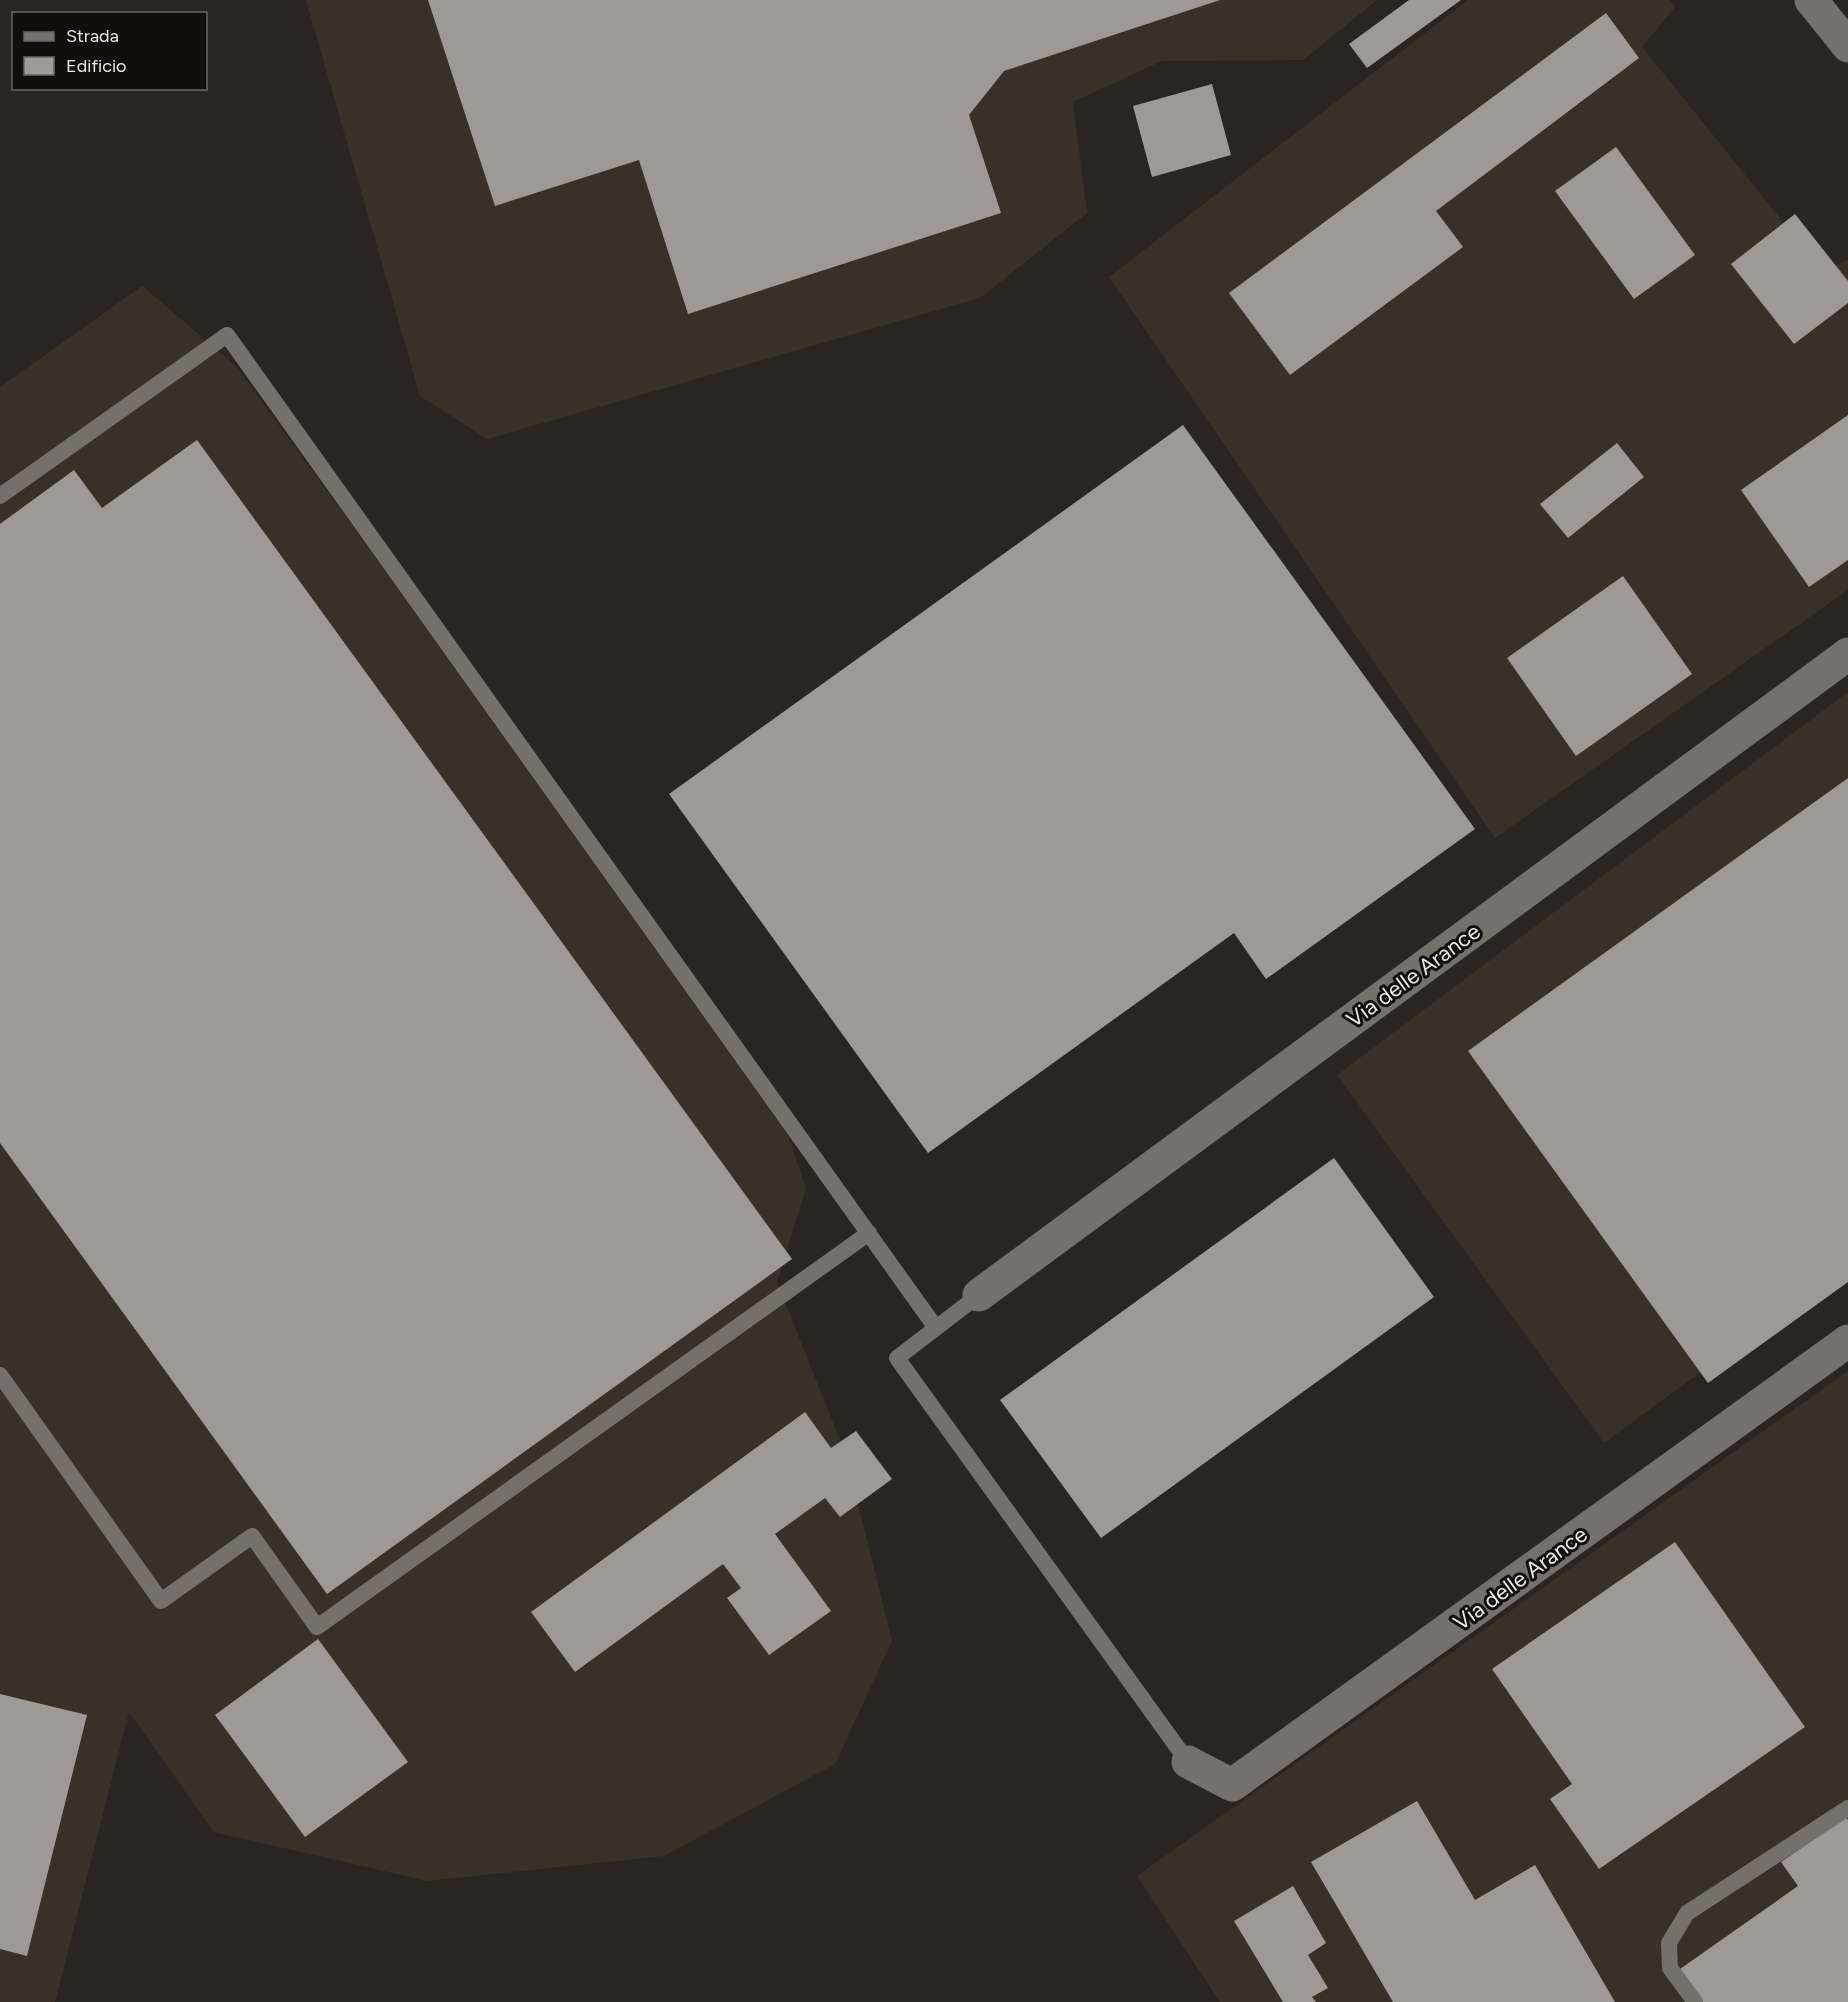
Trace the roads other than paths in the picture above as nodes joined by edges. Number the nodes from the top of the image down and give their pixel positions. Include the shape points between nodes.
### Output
1 (1811, 0) edge
2 (1848, 46) edge
3 (0, 496) edge
4 (1848, 654) edge
5 (869, 1233) junction
6 (979, 1295) joint
7 (936, 1328) junction
8 (1848, 1341) edge
9 (0, 1375) edge
10 (1188, 1762) joint
11 (1848, 1808) edge
12 (1695, 2002) edge

1 - 2 street
3 - 5 lane via 227,335
4 - 6 street, Via delle Arance
5 - 7 lane
5 - 9 lane via 317,1627 252,1536 161,1601
6 - 7 lane
7 - 10 lane via 897,1358
8 - 10 street, Via delle Arance via 1232,1785
11 - 12 lane via 1688,1913 1669,1943 1670,1968

